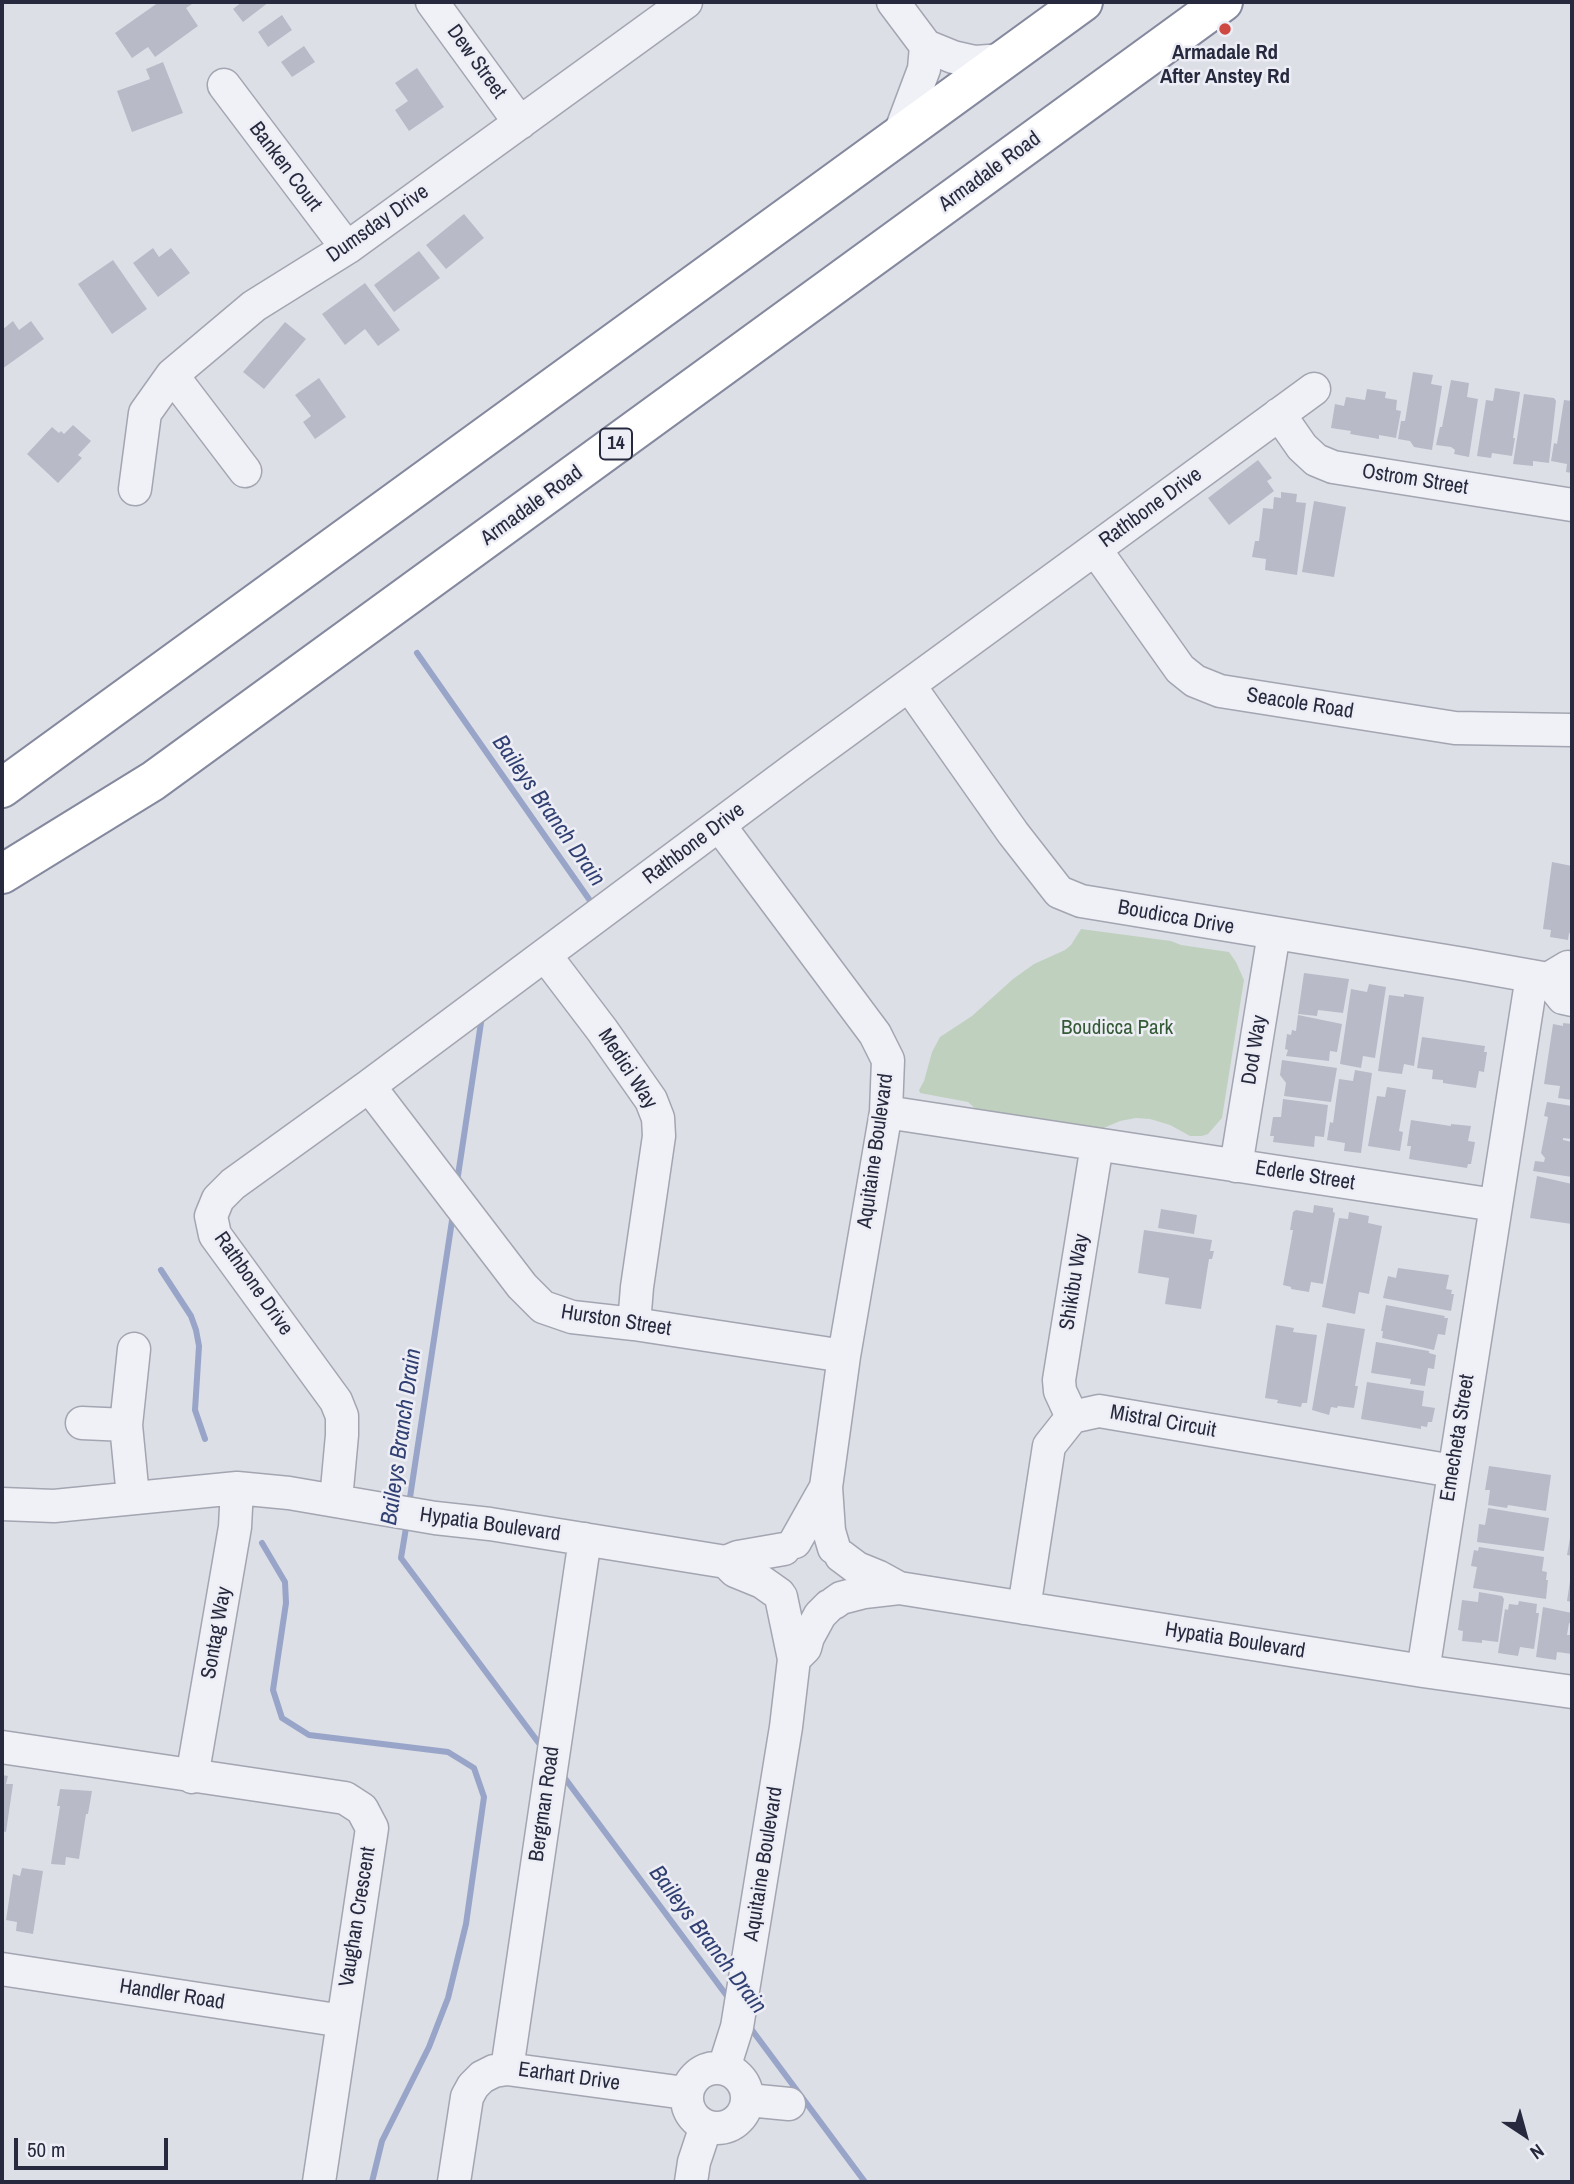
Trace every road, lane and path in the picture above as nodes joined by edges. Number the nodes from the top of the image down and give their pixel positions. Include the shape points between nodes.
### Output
1 (432, 2) edge
2 (686, 2) edge
3 (894, 2) edge
4 (1083, 2) edge
5 (1223, 2) edge
6 (926, 46) junction
7 (1003, 60) junction
8 (224, 85) dead end
9 (520, 123) junction
10 (900, 133) junction
11 (347, 248) junction
12 (172, 375) junction
13 (1314, 389) dead end
14 (1279, 414) junction
15 (245, 471) dead end
16 (135, 489) dead end
17 (1572, 505) edge
18 (1095, 549) junction
19 (909, 685) junction
20 (1572, 730) edge
21 (2, 788) edge
22 (719, 825) junction
23 (2, 874) edge
24 (1274, 933) junction
25 (545, 954) junction
26 (1551, 975) edge
27 (1572, 1000) edge
28 (369, 1086) junction
29 (886, 1112) junction
30 (1097, 1145) junction
31 (1236, 1166) junction
32 (1495, 1205) junction
33 (634, 1324) junction
34 (135, 1349) dead end
35 (844, 1356) junction
36 (1072, 1417) junction
37 (82, 1423) dead end
38 (126, 1425) junction
39 (1453, 1471) junction
40 (826, 1487) junction
41 (237, 1488) junction
42 (133, 1497) junction
43 (336, 1500) junction
44 (2, 1504) edge
45 (586, 1539) junction
46 (790, 1545) junction
47 (838, 1552) junction
48 (726, 1562) junction
49 (899, 1588) junction
50 (780, 1596) junction
51 (831, 1604) junction
52 (1024, 1608) junction
53 (794, 1659) junction
54 (1423, 1671) junction
55 (1572, 1692) edge
56 (2, 1747) edge
57 (192, 1777) junction
58 (2, 1969) edge
59 (343, 2021) junction
60 (724, 2068) junction
61 (507, 2069) junction
62 (685, 2093) junction
63 (748, 2100) junction
64 (789, 2104) dead end
65 (706, 2126) junction
66 (319, 2182) edge
67 (454, 2182) edge
68 (691, 2182) edge

1 - 9 street, Dew Street
2 - 9 street, Dumsday Drive
3 - 6 street
4 - 7 highway
5 - 23 highway, Armadale Road / 14 via 153,781
6 - 7 street via 975,62
6 - 10 street via 924,69
7 - 10 highway
8 - 11 street, Banken Court
9 - 11 street, Dumsday Drive
10 - 21 highway
11 - 12 street, Dumsday Drive via 254,306
12 - 15 street
12 - 16 street, Dumsday Drive via 145,413
13 - 14 street, Rathbone Drive
14 - 17 street, Ostrom Street via 1302,447 1333,467
14 - 18 street, Rathbone Drive
18 - 19 street, Rathbone Drive
18 - 20 street, Seacole Road via 1180,669 1207,687 1455,728
19 - 22 street, Rathbone Drive
19 - 24 street, Boudicca Drive via 1059,892 1080,901
22 - 25 street, Rathbone Drive
22 - 29 street, Aquitaine Boulevard via 875,1034 888,1060
24 - 26 street, Boudicca Drive
24 - 31 street, Dod Way
25 - 28 street, Rathbone Drive
25 - 33 street, Medici Way via 651,1100 658,1118
26 - 27 street via 1563,998
26 - 32 street
28 - 33 street, Hurston Street via 522,1286 543,1307 572,1317
28 - 43 street, Rathbone Drive via 233,1184 218,1199 211,1216 215,1235 337,1401 342,1435
29 - 30 street, Ederle Street
29 - 35 street, Aquitaine Boulevard
30 - 31 street, Ederle Street
30 - 36 street, Shikibu Way via 1059,1380
31 - 32 street, Ederle Street
32 - 39 street, Emecheta Street
33 - 35 street, Hurston Street
34 - 38 street
35 - 40 street, Aquitaine Boulevard
36 - 39 street, Mistral Circuit via 1099,1411
36 - 52 street via 1049,1446
37 - 38 street
38 - 42 street
39 - 54 street, Emecheta Street
40 - 46 street
40 - 47 street via 829,1531
41 - 42 street, Hypatia Boulevard
41 - 43 street, Hypatia Boulevard
41 - 57 street, Sontag Way via 235,1527
42 - 44 street, Hypatia Boulevard via 54,1506
43 - 45 street, Hypatia Boulevard
45 - 48 street, Hypatia Boulevard
45 - 61 street, Bergman Road
46 - 47 street via 816,1539
46 - 48 street, Hypatia Boulevard
46 - 50 street via 777,1559 774,1571
47 - 49 street
47 - 51 street via 846,1575
48 - 50 street, Hypatia Boulevard
49 - 51 street via 853,1595
49 - 52 street, Hypatia Boulevard
50 - 51 street via 803,1611
50 - 53 street, Aquitaine Boulevard
51 - 53 street, Aquitaine Boulevard
52 - 54 street, Hypatia Boulevard
53 - 60 street, Aquitaine Boulevard via 737,2027
54 - 55 street, Hypatia Boulevard
56 - 57 street, Vaughan Crescent
57 - 59 street, Vaughan Crescent via 345,1798 362,1809 372,1828
58 - 59 street, Handler Road
59 - 66 street, Vaughan Crescent
60 - 62 street via 699,2074
60 - 63 street via 741,2080
61 - 62 street, Earhart Drive
61 - 67 street, Earhart Drive via 482,2077 467,2097
62 - 65 street via 690,2113
63 - 64 street
63 - 65 street via 734,2123
65 - 68 street

